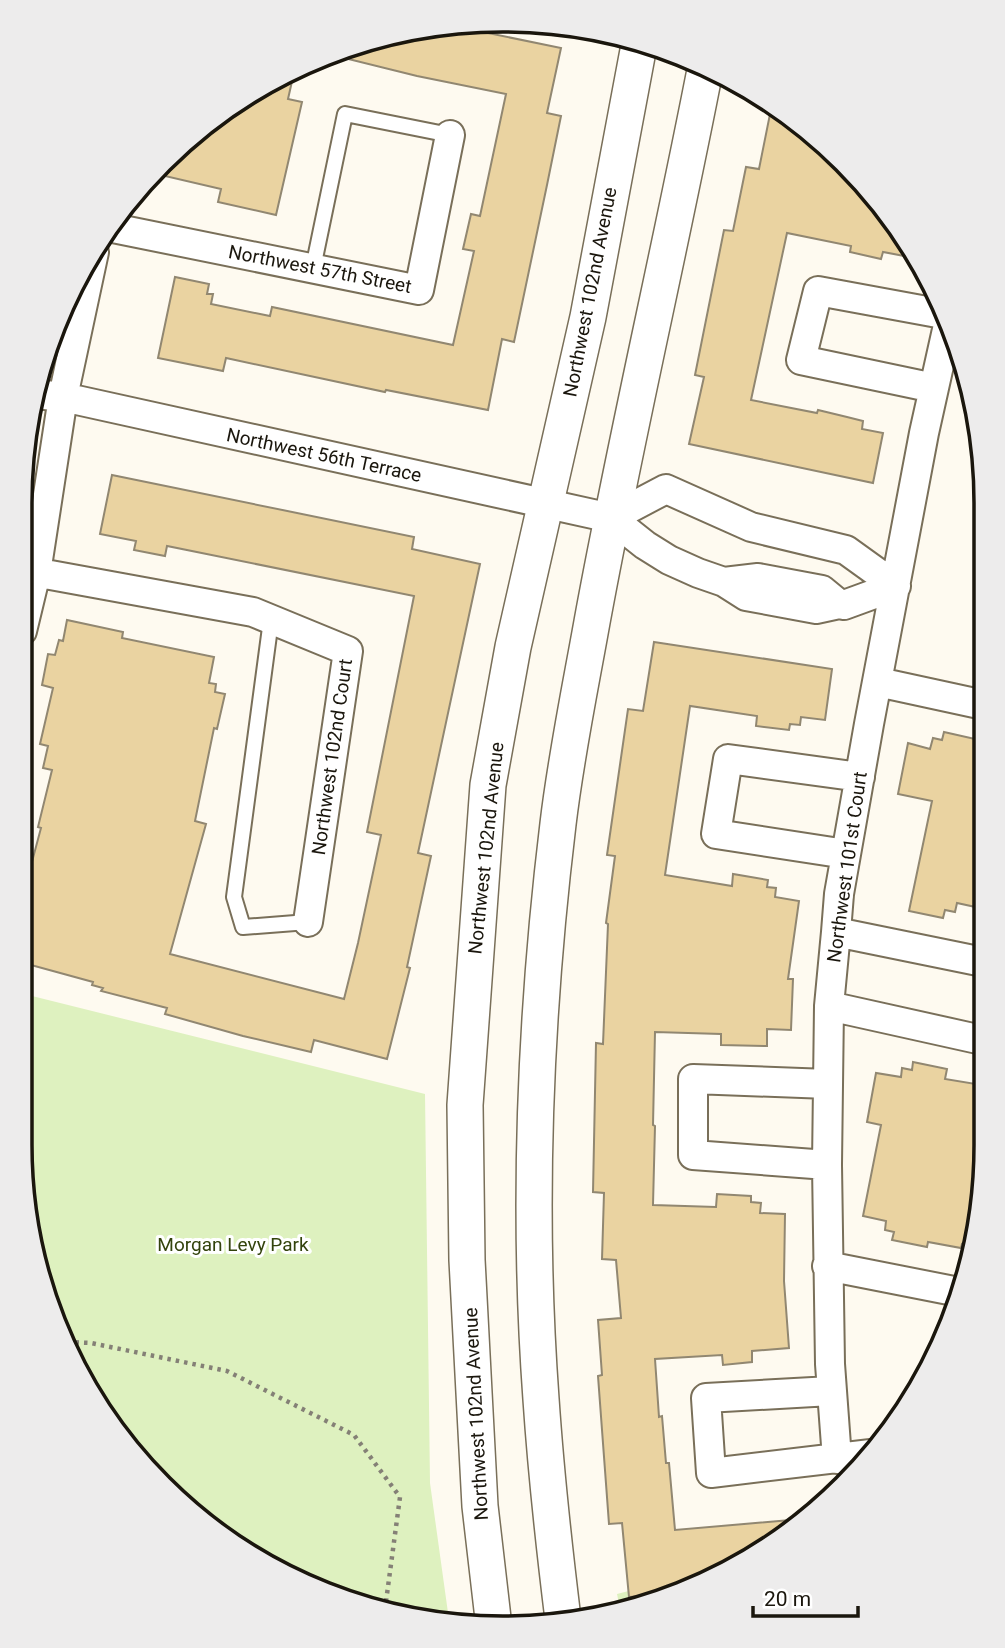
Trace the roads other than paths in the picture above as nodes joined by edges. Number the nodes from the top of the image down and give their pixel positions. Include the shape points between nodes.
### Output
1 (638, 52) edge
2 (704, 77) edge
3 (450, 135) joint
4 (119, 229) edge
5 (313, 268) junction
6 (82, 290) edge
7 (933, 312) edge
8 (945, 340) edge
9 (934, 388) junction
10 (49, 396) edge
11 (544, 504) junction
12 (611, 518) junction
13 (32, 546) edge
14 (32, 573) edge
15 (896, 586) junction
16 (262, 616) junction
17 (878, 682) junction
18 (974, 703) edge
19 (860, 777) junction
20 (846, 854) junction
21 (308, 922) joint
22 (836, 932) junction
23 (974, 960) edge
24 (829, 1006) junction
25 (974, 1038) edge
26 (828, 1084) junction
27 (827, 1165) junction
28 (827, 1266) junction
29 (951, 1290) edge
30 (831, 1391) junction
31 (857, 1456) edge
32 (837, 1459) junction
33 (562, 1612) edge
34 (493, 1616) edge

1 - 11 street, Northwest 102nd Avenue via 587,317
2 - 12 street
3 - 5 lane via 345,114
3 - 5 street, Northwest 57th Street via 419,290
4 - 5 street, Northwest 57th Street
6 - 10 street
7 - 9 street via 818,290 801,360
8 - 9 street, Northwest 101st Court
9 - 15 street, Northwest 101st Court
10 - 11 street, Northwest 56th Terrace
10 - 13 street
11 - 12 street, Northwest 56th Terrace
11 - 34 street, Northwest 102nd Avenue via 488,785 465,1105 467,1260 480,1506
12 - 15 street, Northwest 56th Terrace via 669,560 724,582 768,579 822,590 844,605
12 - 15 street via 666,489 751,527 846,550
12 - 33 street via 558,822 537,1078 540,1396
14 - 16 street
15 - 17 street, Northwest 101st Court
16 - 21 street, Northwest 102nd Court via 348,650
16 - 21 lane via 234,897 243,927
17 - 18 street
17 - 19 street, Northwest 101st Court
19 - 20 street, Northwest 101st Court
19 - 20 street via 728,759 716,834
20 - 22 street, Northwest 101st Court
22 - 23 street
22 - 24 street, Northwest 101st Court
24 - 25 street
24 - 26 street, Northwest 101st Court
26 - 27 street, Northwest 101st Court
26 - 27 street via 693,1079 693,1155
27 - 28 street, Northwest 101st Court
28 - 29 street
28 - 30 street, Northwest 101st Court
30 - 32 street, Northwest 101st Court
30 - 32 street via 706,1398 711,1473
31 - 32 street

